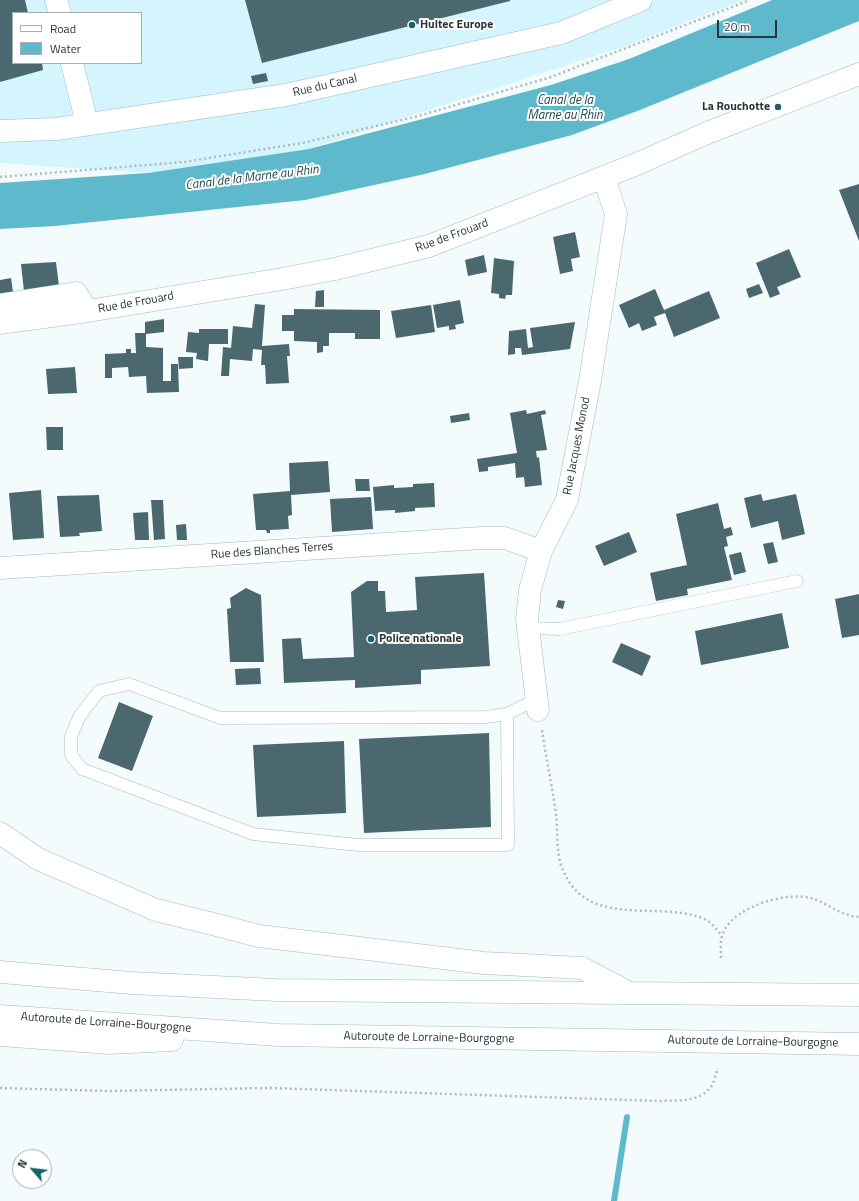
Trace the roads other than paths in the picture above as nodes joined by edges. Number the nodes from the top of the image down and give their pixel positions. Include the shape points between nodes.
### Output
1 (56, 0) edge
2 (641, 0) edge
3 (60, 12) edge
4 (72, 64) edge
5 (859, 74) edge
6 (87, 124) junction
7 (0, 130) edge
8 (604, 177) junction
9 (0, 305) edge
10 (88, 311) junction
11 (0, 323) edge
12 (541, 551) junction
13 (0, 568) edge
14 (798, 581) dead end
15 (528, 628) junction
16 (538, 705) joint
17 (507, 714) junction
18 (0, 833) edge
19 (0, 972) edge
20 (628, 992) junction
21 (859, 995) edge
22 (0, 1016) edge
23 (0, 1034) edge
24 (278, 1035) junction
25 (859, 1044) edge

1 - 3 main road
2 - 6 main road, Rue du Canal via 561,33 340,83 286,95
4 - 6 main road
5 - 8 main road, Rue de Frouard via 707,133
6 - 7 main road, Rue du Canal
8 - 10 main road, Rue de Frouard via 429,246 320,272
8 - 12 main road, Rue Jacques Monod via 616,214 590,381 567,500
9 - 10 main road via 76,293
10 - 11 main road, Rue de Frouard
12 - 13 main road, Rue des Blanches Terres via 505,538 482,538
12 - 15 main road, Rue Jacques Monod via 530,590
14 - 15 lane via 560,629
15 - 16 main road, Rue Jacques Monod
16 - 17 lane
17 - 17 lane via 486,717 220,718 129,684 99,691 79,716 71,737 72,755 82,769 253,834 358,845 508,845
18 - 20 main road via 38,859 163,912 259,936 484,962 582,968
19 - 20 main road via 132,983 278,990
20 - 21 main road
22 - 24 main road, Autoroute de Lorraine-Bourgogne
23 - 24 main road via 109,1043
24 - 25 main road, Autoroute de Lorraine-Bourgogne

